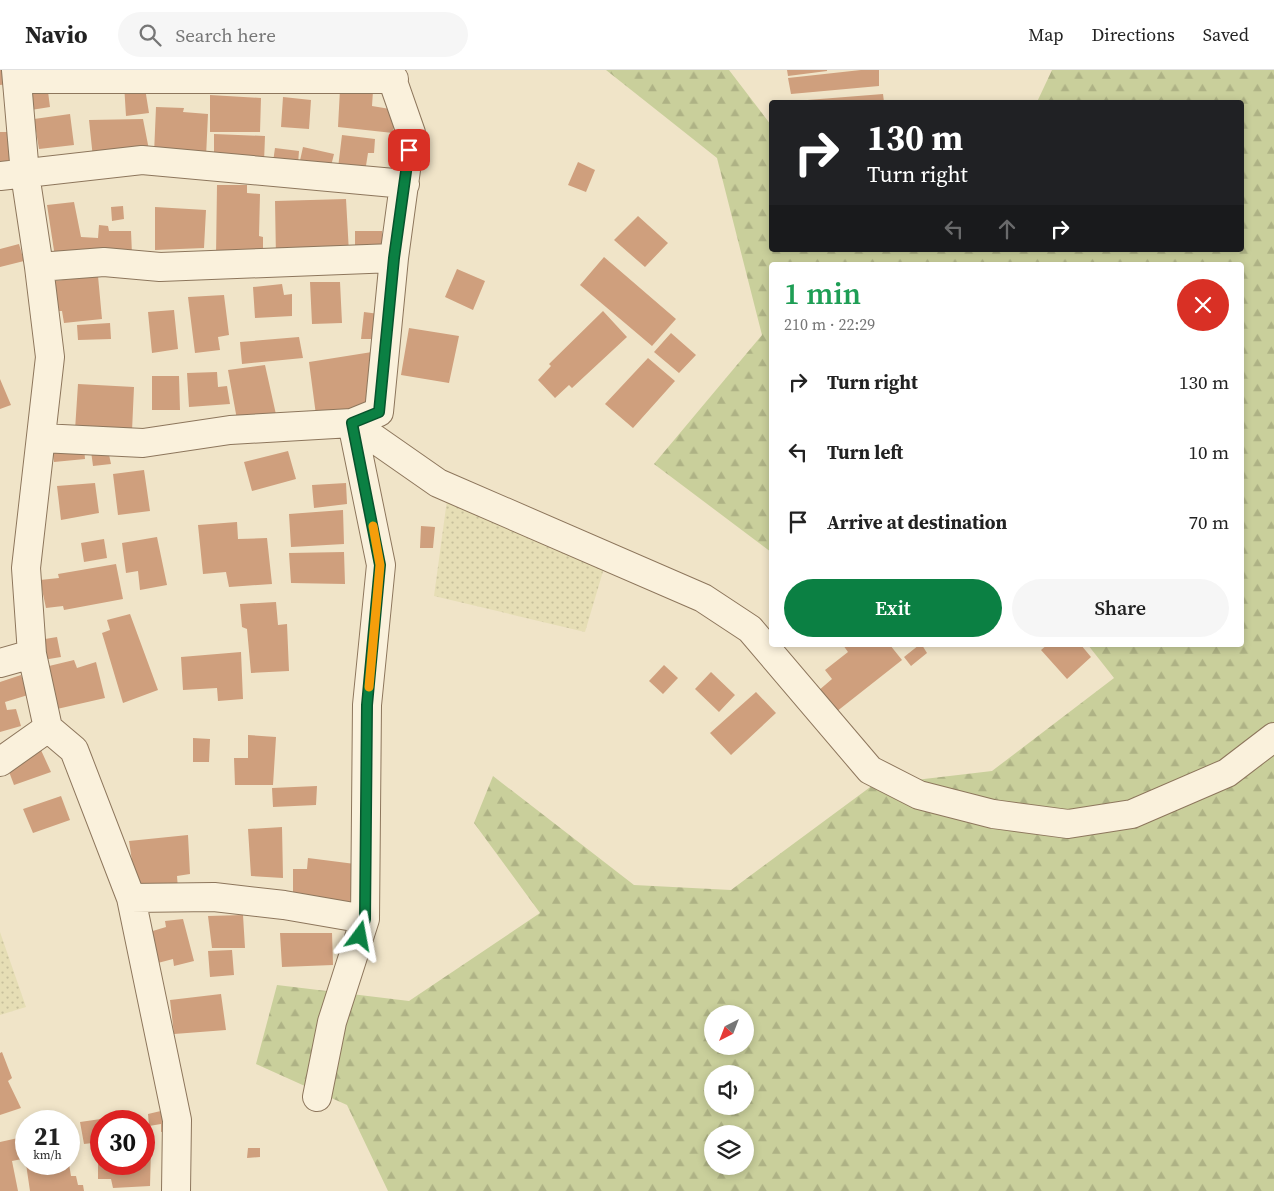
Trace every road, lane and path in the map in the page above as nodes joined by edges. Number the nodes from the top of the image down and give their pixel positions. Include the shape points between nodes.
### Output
1 (16, 74) edge
2 (392, 74) edge
3 (12, 175) edge
4 (405, 184) junction
5 (394, 258) junction
6 (40, 268) junction
7 (352, 423) junction
8 (41, 438) junction
9 (32, 654) junction
10 (0, 664) edge
11 (48, 728) junction
12 (1274, 737) edge
13 (0, 762) edge
14 (131, 898) junction
15 (365, 919) junction
16 (318, 1097) dead end
17 (176, 1191) edge

1 - 2 street
1 - 3 street
2 - 4 street via 411,133
3 - 4 street via 142,160
3 - 6 street
4 - 5 street
5 - 6 street via 160,267 104,262
5 - 7 street via 379,412
6 - 8 street via 50,357
7 - 8 street via 230,430 143,443
7 - 12 street via 438,483 703,598 750,629 870,770 919,795 993,814 1068,824 1132,814 1227,773
7 - 15 street via 380,565 367,705
8 - 9 street via 26,568
9 - 10 street
9 - 11 street
11 - 13 street
11 - 14 street via 74,750
14 - 15 street via 214,897
14 - 17 street via 177,1120
15 - 16 street via 332,1022

